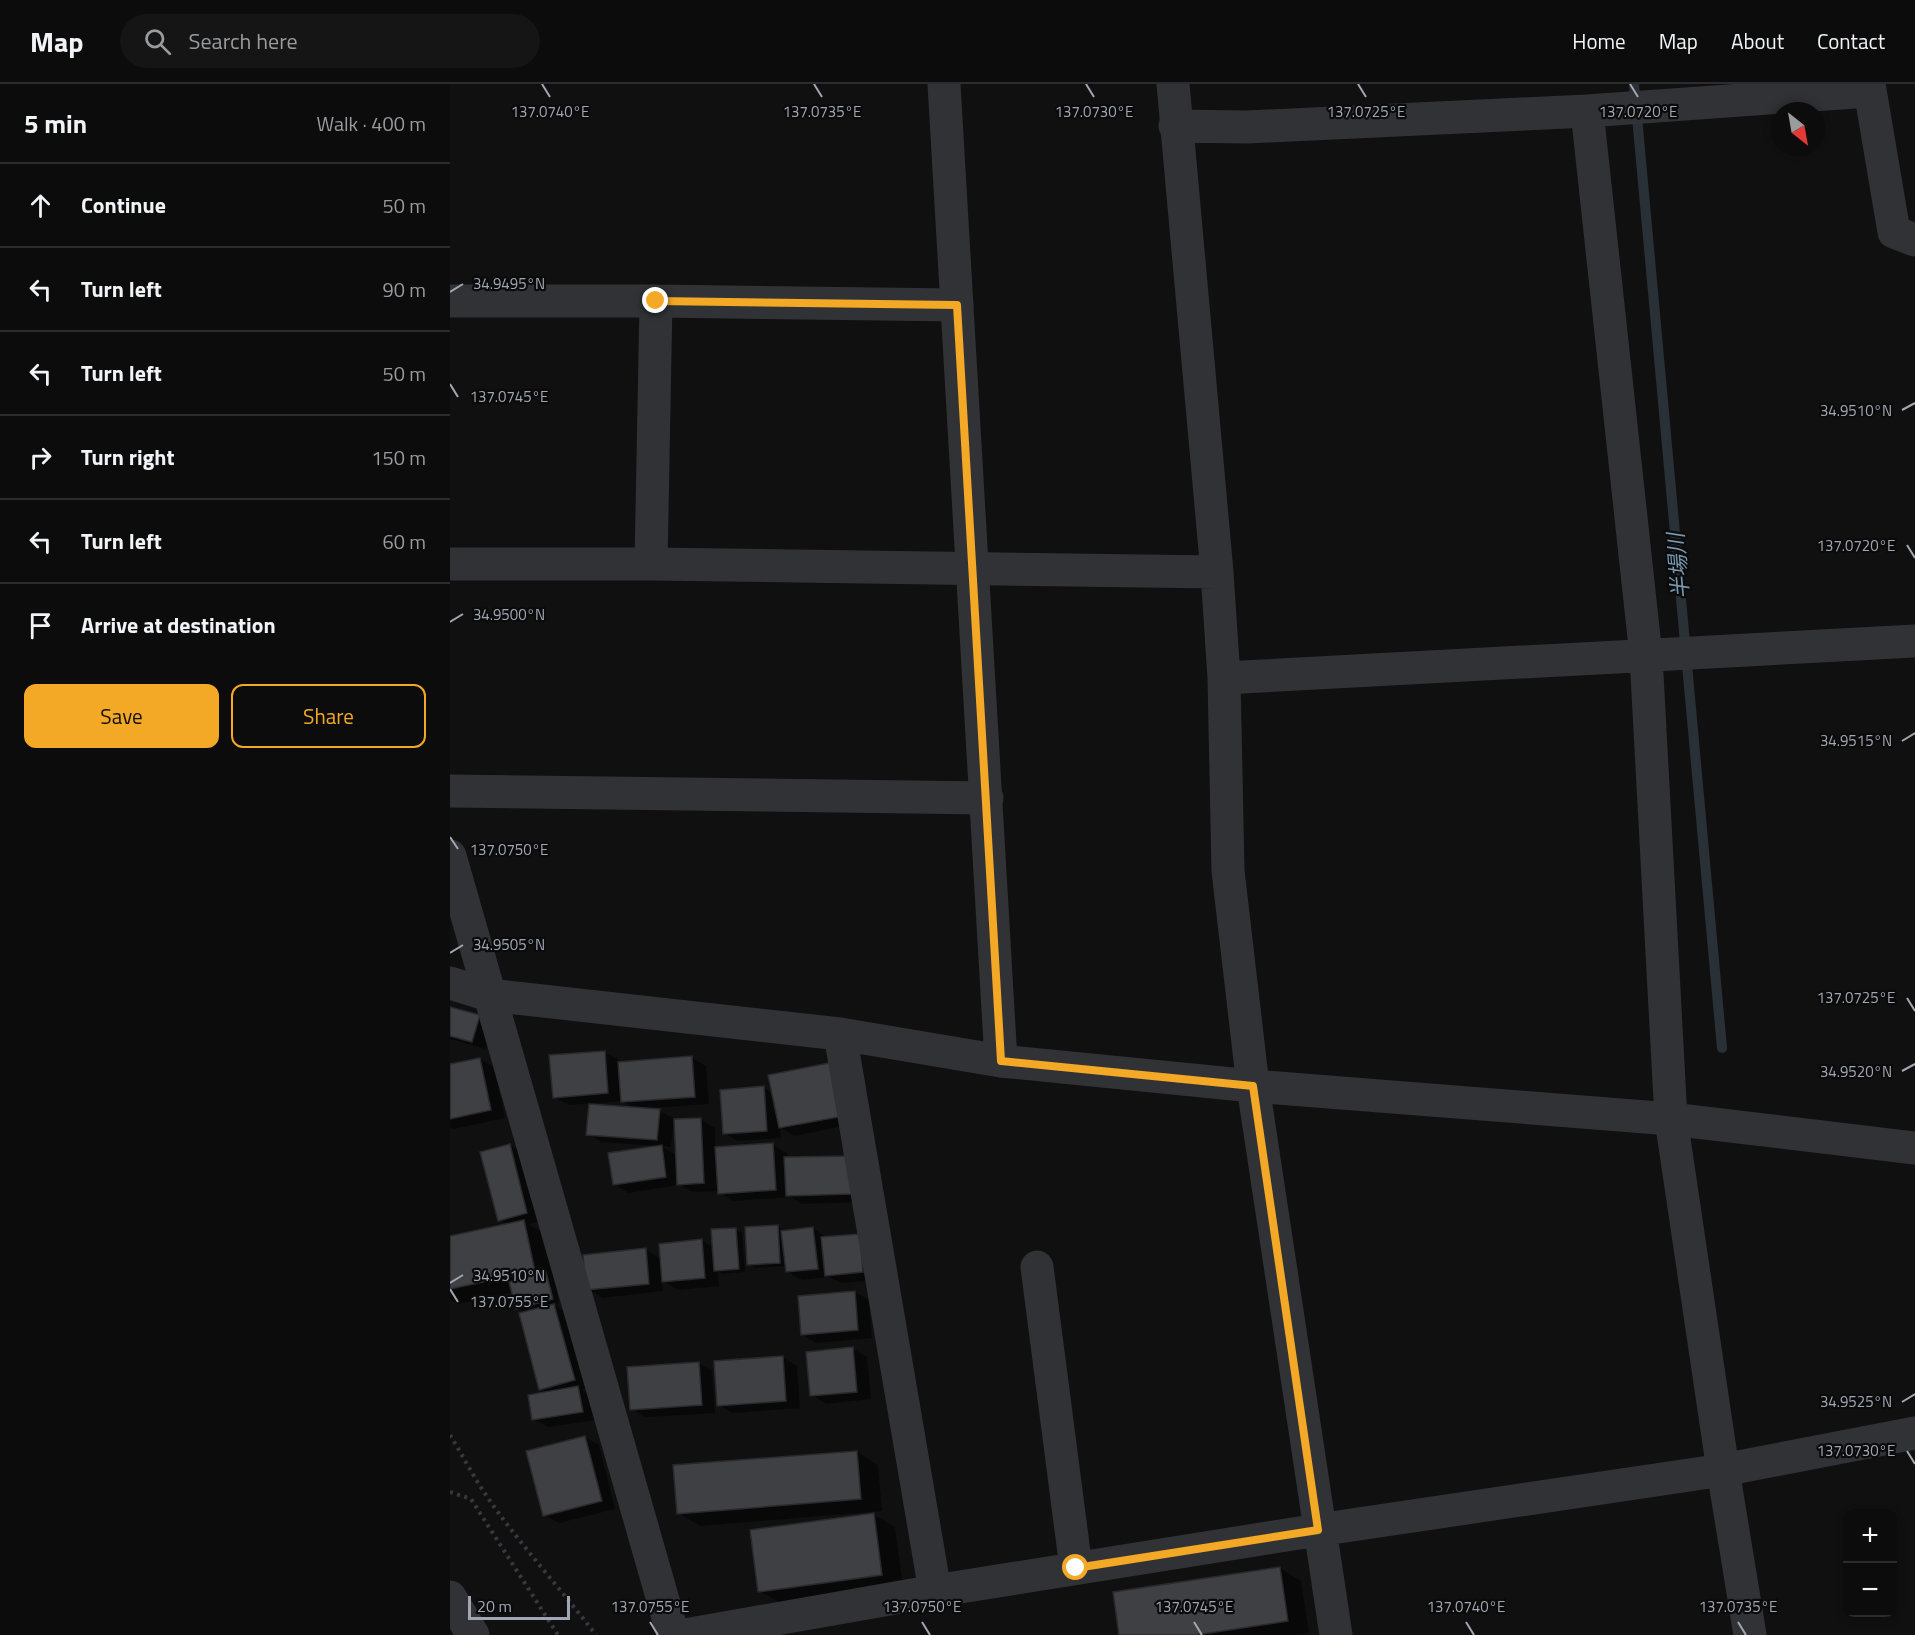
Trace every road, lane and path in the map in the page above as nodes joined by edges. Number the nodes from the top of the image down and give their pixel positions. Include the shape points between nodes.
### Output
1 (944, 84) edge
2 (1173, 84) edge
3 (1869, 88) edge
4 (1587, 111) junction
5 (1175, 126) junction
6 (1915, 240) edge
7 (450, 301) edge
8 (656, 301) junction
9 (957, 305) junction
10 (450, 564) edge
11 (651, 564) junction
12 (974, 568) junction
13 (1217, 572) junction
14 (1915, 641) edge
15 (1646, 656) junction
16 (1224, 678) junction
17 (450, 791) edge
18 (987, 798) junction
19 (450, 855) edge
20 (450, 983) edge
21 (489, 995) junction
22 (840, 1034) junction
23 (1001, 1061) junction
24 (1253, 1086) junction
25 (1671, 1119) junction
26 (1915, 1148) edge
27 (1037, 1267) dead end
28 (1915, 1433) edge
29 (450, 1436) edge
30 (1723, 1470) junction
31 (450, 1492) edge
32 (1318, 1530) junction
33 (1076, 1568) junction
34 (935, 1590) junction
35 (450, 1597) edge
36 (473, 1635) edge
37 (558, 1635) edge
38 (596, 1635) edge
39 (673, 1635) edge
40 (685, 1635) edge
41 (1336, 1635) edge
42 (1750, 1635) edge

1 - 9 street
2 - 5 street
3 - 4 street
3 - 6 street via 1894,232
4 - 5 street via 1247,127
4 - 15 street
5 - 13 street
7 - 8 street
8 - 9 street
8 - 11 street
9 - 12 street
10 - 11 street
11 - 12 street
12 - 13 street
12 - 18 street
13 - 16 street
14 - 15 street
15 - 16 street
15 - 25 street
16 - 24 street via 1228,871
17 - 18 street
18 - 23 street
19 - 21 street
20 - 21 street
21 - 22 street
21 - 39 street
22 - 23 street
22 - 34 street
23 - 24 street
24 - 25 street
24 - 32 street
25 - 26 street
25 - 30 street
27 - 33 street
28 - 30 street
29 - 38 path via 488,1498
30 - 32 street
30 - 42 street
31 - 37 path via 471,1500
32 - 33 street
32 - 41 street
33 - 34 street
34 - 40 street
35 - 36 street

